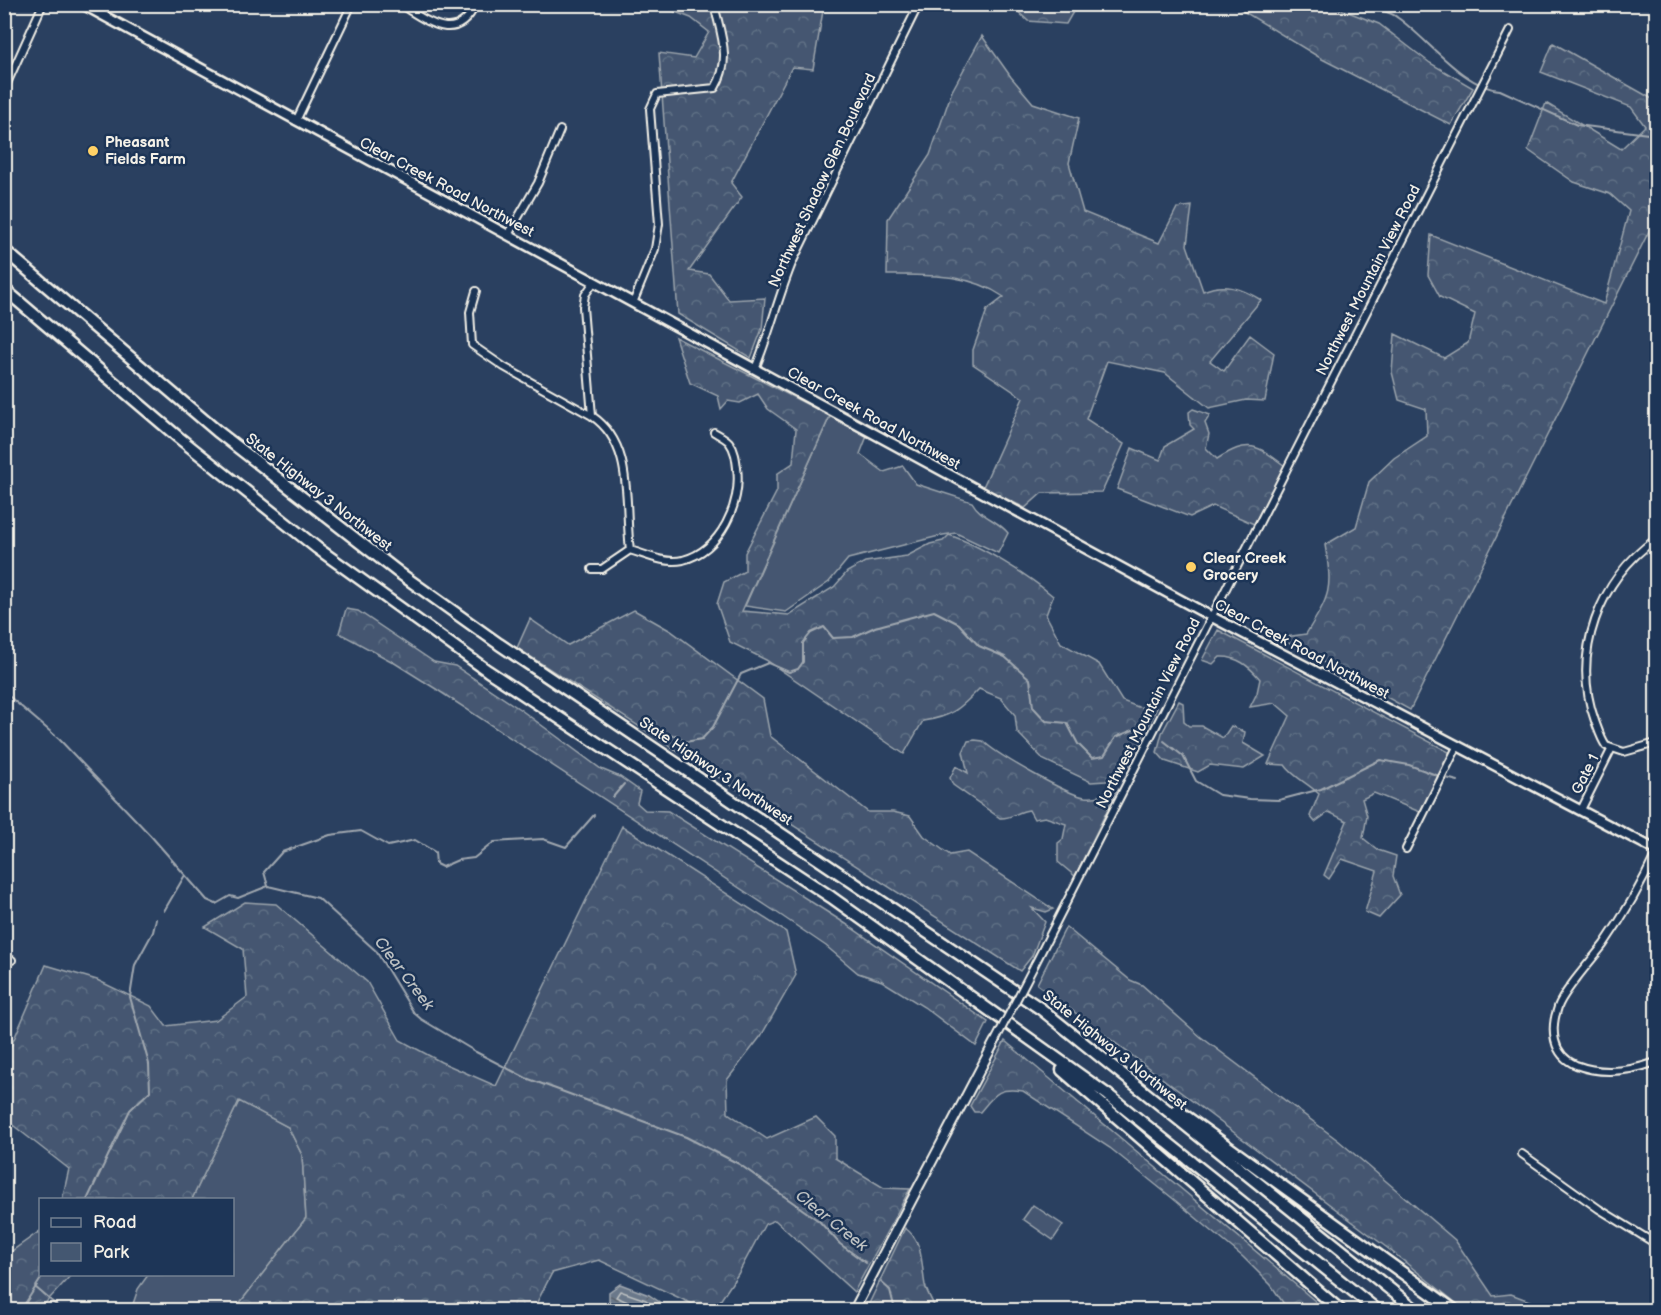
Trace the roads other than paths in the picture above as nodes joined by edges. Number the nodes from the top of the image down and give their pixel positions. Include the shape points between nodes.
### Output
1 (43, 4) edge
2 (82, 4) edge
3 (352, 4) edge
4 (399, 4) edge
5 (476, 4) edge
6 (714, 4) edge
7 (919, 4) edge
8 (1510, 30) dead end
9 (4, 90) edge
10 (296, 121) junction
11 (560, 130) dead end
12 (508, 236) junction
13 (4, 250) edge
14 (594, 282) junction
15 (4, 289) edge
16 (476, 291) dead end
17 (633, 303) junction
18 (755, 369) junction
19 (592, 416) junction
20 (714, 432) dead end
21 (1656, 539) edge
22 (630, 550) junction
23 (592, 569) dead end
24 (1212, 617) junction
25 (1656, 743) edge
26 (1457, 747) junction
27 (1611, 750) junction
28 (1581, 810) junction
29 (1406, 849) dead end
30 (1656, 851) edge
31 (12, 960) dead end
32 (4, 962) edge
33 (1012, 1026) junction
34 (995, 1041) joint
35 (1089, 1046) junction
36 (1656, 1062) edge
37 (1522, 1154) dead end
38 (1656, 1244) edge
39 (1309, 1284) junction
40 (854, 1311) edge
41 (1332, 1311) edge
42 (1340, 1311) edge
43 (1377, 1311) edge
44 (1416, 1311) edge
45 (1454, 1311) edge

1 - 9 street
2 - 10 main road, Clear Creek Road Northwest
3 - 10 street
4 - 5 street via 441,28 466,22
6 - 17 street via 726,59 716,88 657,94 650,109 659,224 655,249
7 - 18 street, Northwest Shadow Glen Boulevard via 793,261
8 - 24 street, Northwest Mountain View Road
10 - 12 main road, Clear Creek Road Northwest
11 - 12 street via 534,192
12 - 14 main road, Clear Creek Road Northwest
13 - 35 highway, State Highway 3 Northwest via 216,432 398,572 499,644 923,927
14 - 17 main road, Clear Creek Road Northwest
14 - 19 street via 585,295 583,308
15 - 33 highway via 178,437 361,580 498,678 831,897
16 - 19 street via 470,312 472,345
17 - 18 main road, Clear Creek Road Northwest
18 - 24 main road, Clear Creek Road Northwest
19 - 22 street via 614,436 623,462
20 - 22 street via 735,452 739,482 735,505 724,525 704,548 682,560 659,560
21 - 27 street via 1623,569 1591,627 1587,691 1602,741
22 - 23 street via 602,569
24 - 26 main road, Clear Creek Road Northwest
24 - 34 street, Northwest Mountain View Road, bridge
25 - 27 street via 1624,752
26 - 28 main road, Clear Creek Road Northwest
26 - 29 street
27 - 28 street, Gate 1
28 - 30 main road, Clear Creek Road Northwest
30 - 36 street via 1604,944 1559,1004 1553,1024 1554,1043 1568,1061 1592,1071 1622,1070
31 - 32 street
33 - 39 highway
33 - 43 highway via 1108,1095
34 - 40 street, Northwest Mountain View Road
35 - 44 highway, State Highway 3 Northwest
35 - 45 highway
37 - 38 street
39 - 41 highway
39 - 42 highway

